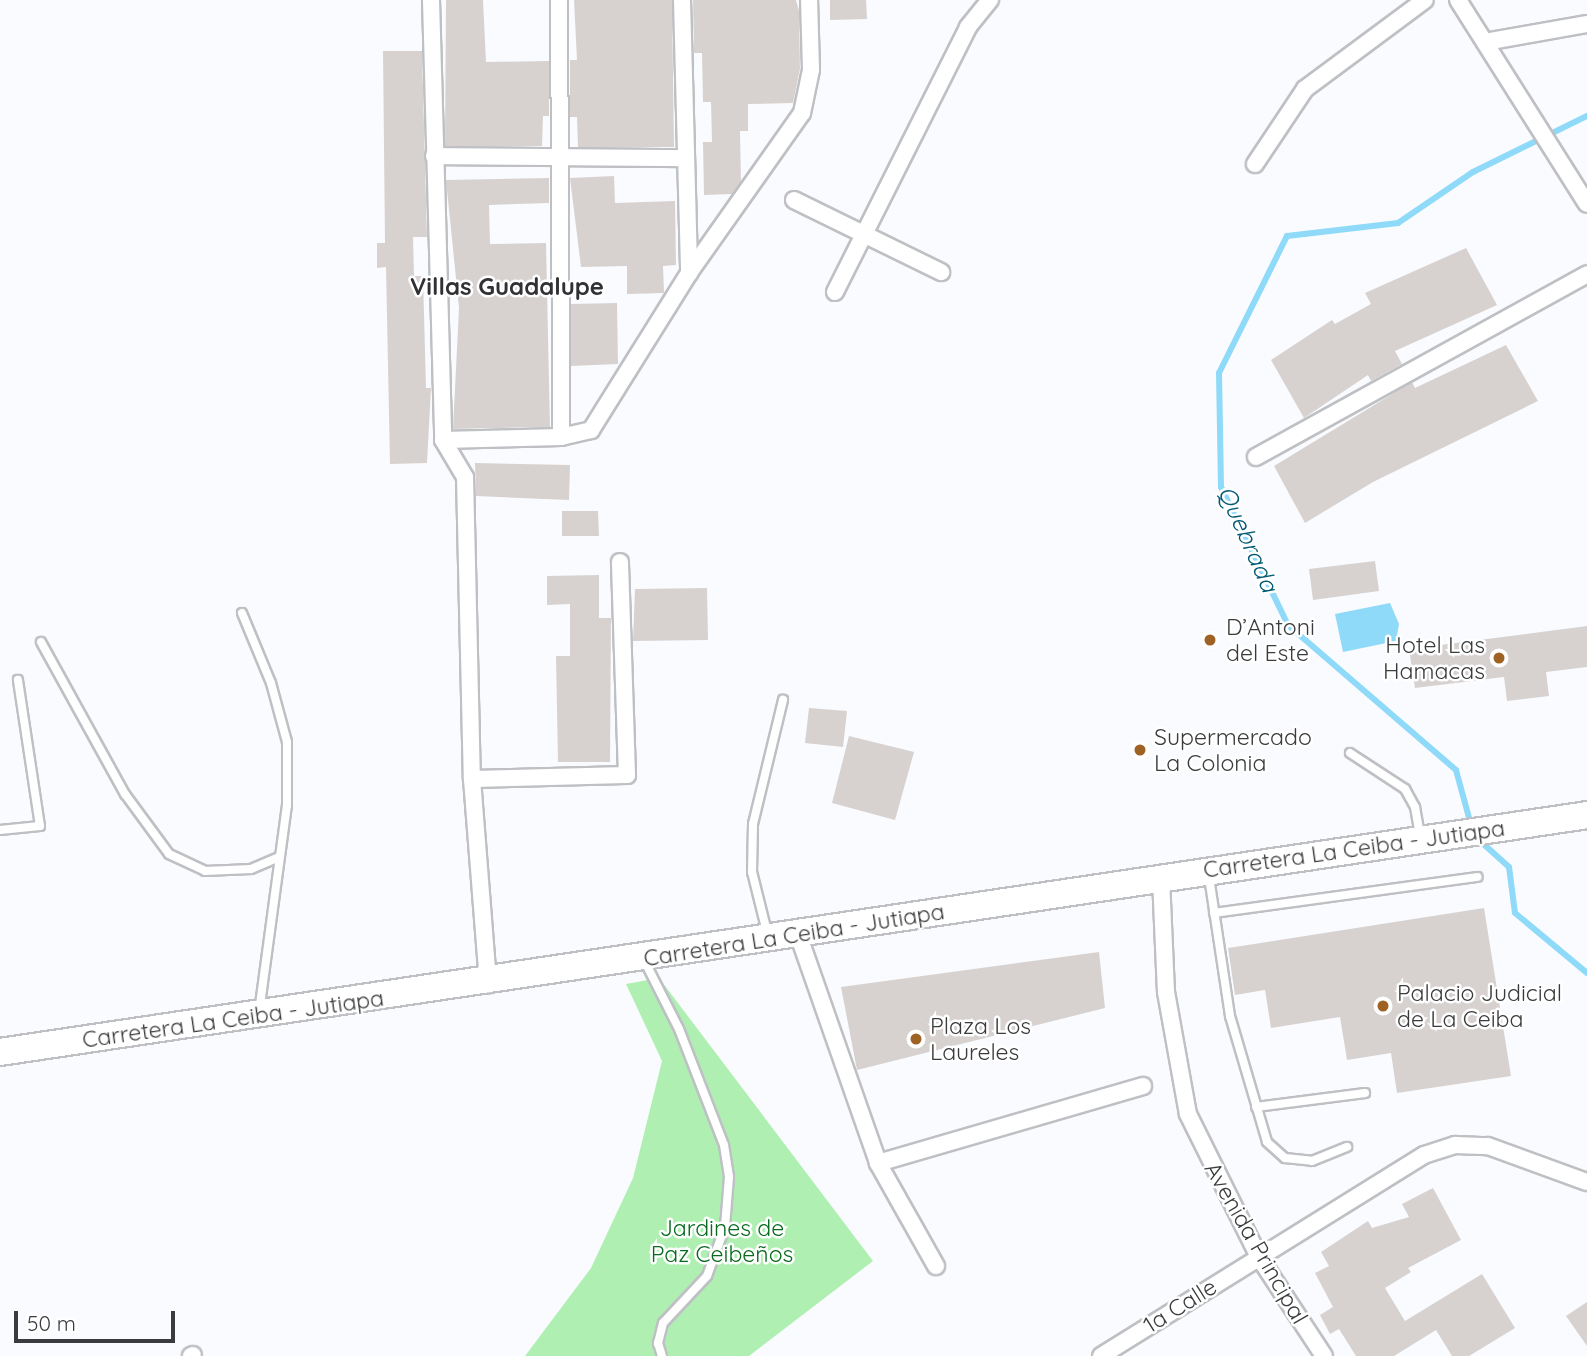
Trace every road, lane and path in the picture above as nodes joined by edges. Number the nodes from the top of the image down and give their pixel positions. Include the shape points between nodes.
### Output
1 (431, 0) edge
2 (559, 0) edge
3 (682, 0) edge
4 (808, 0) edge
5 (990, 0) edge
6 (1425, 0) edge
7 (1458, 0) edge
8 (1587, 24) edge
9 (1485, 42) junction
10 (434, 156) junction
11 (561, 158) junction
12 (685, 158) junction
13 (1255, 164) dead end
14 (794, 200) dead end
15 (1587, 204) edge
16 (864, 234) junction
17 (941, 272) dead end
18 (689, 273) junction
19 (1587, 274) edge
20 (835, 292) dead end
21 (561, 437) junction
22 (443, 440) junction
23 (1255, 457) dead end
24 (620, 562) dead end
25 (242, 613) dead end
26 (41, 642) dead end
27 (18, 680) dead end
28 (783, 700) dead end
29 (1350, 753) dead end
30 (472, 779) junction
31 (1587, 815) edge
32 (0, 830) edge
33 (1425, 838) junction
34 (279, 857) junction
35 (1208, 870) junction
36 (1478, 877) dead end
37 (1161, 878) junction
38 (1214, 913) junction
39 (799, 934) junction
40 (769, 939) junction
41 (644, 959) junction
42 (488, 984) junction
43 (258, 1014) junction
44 (0, 1052) edge
45 (1143, 1086) dead end
46 (1365, 1093) dead end
47 (1256, 1107) junction
48 (1347, 1147) dead end
49 (878, 1163) junction
50 (1587, 1182) edge
51 (1259, 1257) junction
52 (936, 1266) dead end
53 (662, 1356) edge
54 (1101, 1356) edge
55 (1324, 1356) edge

1 - 10 street
2 - 11 street
3 - 12 street
4 - 18 street via 811,70 802,113
5 - 16 street via 968,27
6 - 13 street via 1305,89
7 - 9 street
8 - 9 street
9 - 15 street
10 - 11 street
10 - 22 street
11 - 12 street
11 - 21 street
12 - 18 street
14 - 16 street
16 - 17 street
16 - 20 street
18 - 21 street via 591,430
19 - 23 street
21 - 22 street
22 - 30 street via 465,477
24 - 30 street via 627,775
25 - 34 lane via 271,683 287,742 287,805
26 - 34 lane via 125,794 169,854 205,871 251,869
27 - 32 lane via 40,827
28 - 40 lane via 753,824 752,872
29 - 33 lane via 1405,789
30 - 42 street
31 - 33 main road, Carretera La Ceiba - Jutiapa
33 - 35 main road, Carretera La Ceiba - Jutiapa
34 - 43 lane
35 - 37 main road, Carretera La Ceiba - Jutiapa
35 - 38 lane
36 - 38 lane
37 - 39 main road, Carretera La Ceiba - Jutiapa
37 - 51 street, Avenida Principal via 1166,992 1188,1114
38 - 47 lane via 1230,1016
39 - 40 main road, Carretera La Ceiba - Jutiapa
39 - 49 street
40 - 41 main road, Carretera La Ceiba - Jutiapa
41 - 42 main road, Carretera La Ceiba - Jutiapa
41 - 53 lane via 679,1029 724,1145 729,1177 725,1227 707,1276 663,1324
42 - 43 main road, Carretera La Ceiba - Jutiapa
43 - 44 main road, Carretera La Ceiba - Jutiapa
45 - 49 street
46 - 47 lane
47 - 48 lane via 1267,1142 1285,1158 1312,1161
49 - 52 street
50 - 51 street, 1a Calle via 1488,1146 1455,1145 1424,1155
51 - 54 street, 1a Calle
51 - 55 street, Avenida Principal

